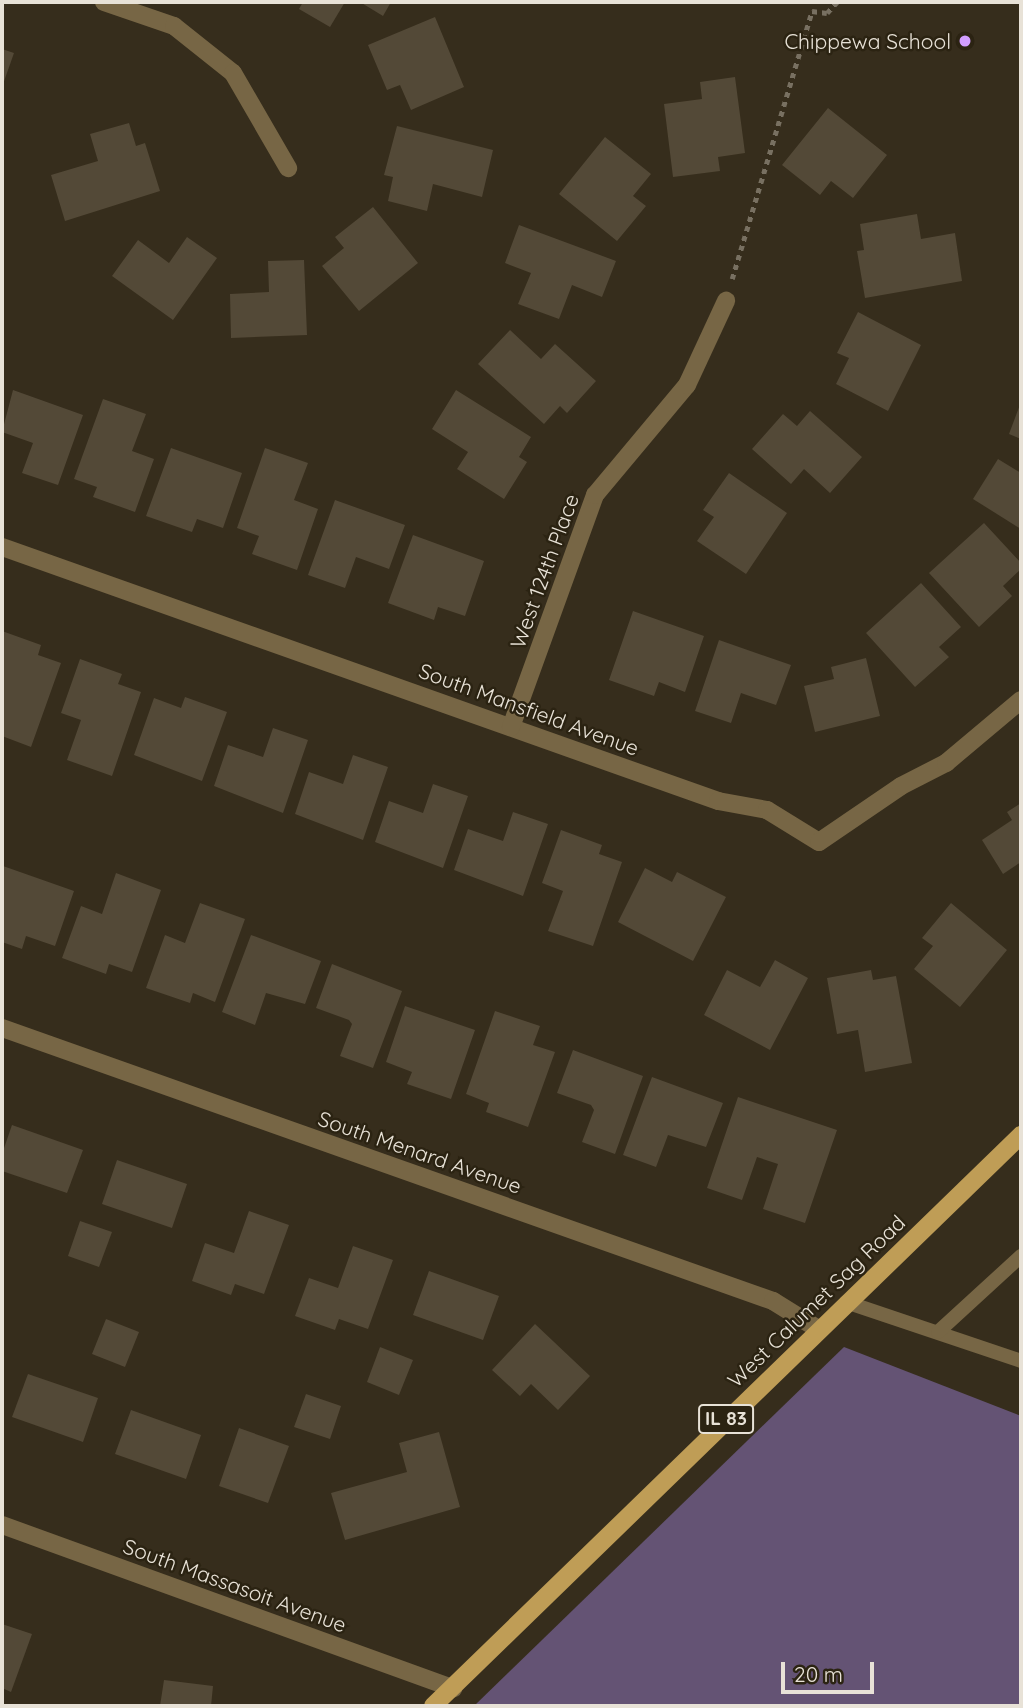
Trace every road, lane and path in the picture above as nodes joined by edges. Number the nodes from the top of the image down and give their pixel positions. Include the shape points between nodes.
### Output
1 (104, 2) edge
2 (837, 2) edge
3 (288, 168) dead end
4 (726, 301) joint
5 (2, 547) edge
6 (1015, 705) edge
7 (511, 727) junction
8 (2, 1028) edge
9 (1021, 1135) edge
10 (1021, 1256) edge
11 (846, 1302) junction
12 (818, 1329) junction
13 (937, 1332) junction
14 (1021, 1361) edge
15 (2, 1525) edge
16 (453, 1688) junction
17 (433, 1706) edge

1 - 3 street via 174,26 233,73
2 - 4 path via 827,13 812,11
4 - 7 street, West 124th Place via 687,386 595,495
5 - 7 street, South Mansfield Avenue
6 - 7 street, South Mansfield Avenue via 946,763 901,786 819,842 767,810 718,801
8 - 12 street, South Menard Avenue via 773,1301
9 - 11 main road, West Calumet Sag Road / IL 83
10 - 13 lane
11 - 12 main road, West Calumet Sag Road / IL 83
11 - 13 lane
12 - 16 main road, West Calumet Sag Road / IL 83
13 - 14 lane
15 - 16 street, South Massasoit Avenue
16 - 17 main road, West Calumet Sag Road / IL 83

